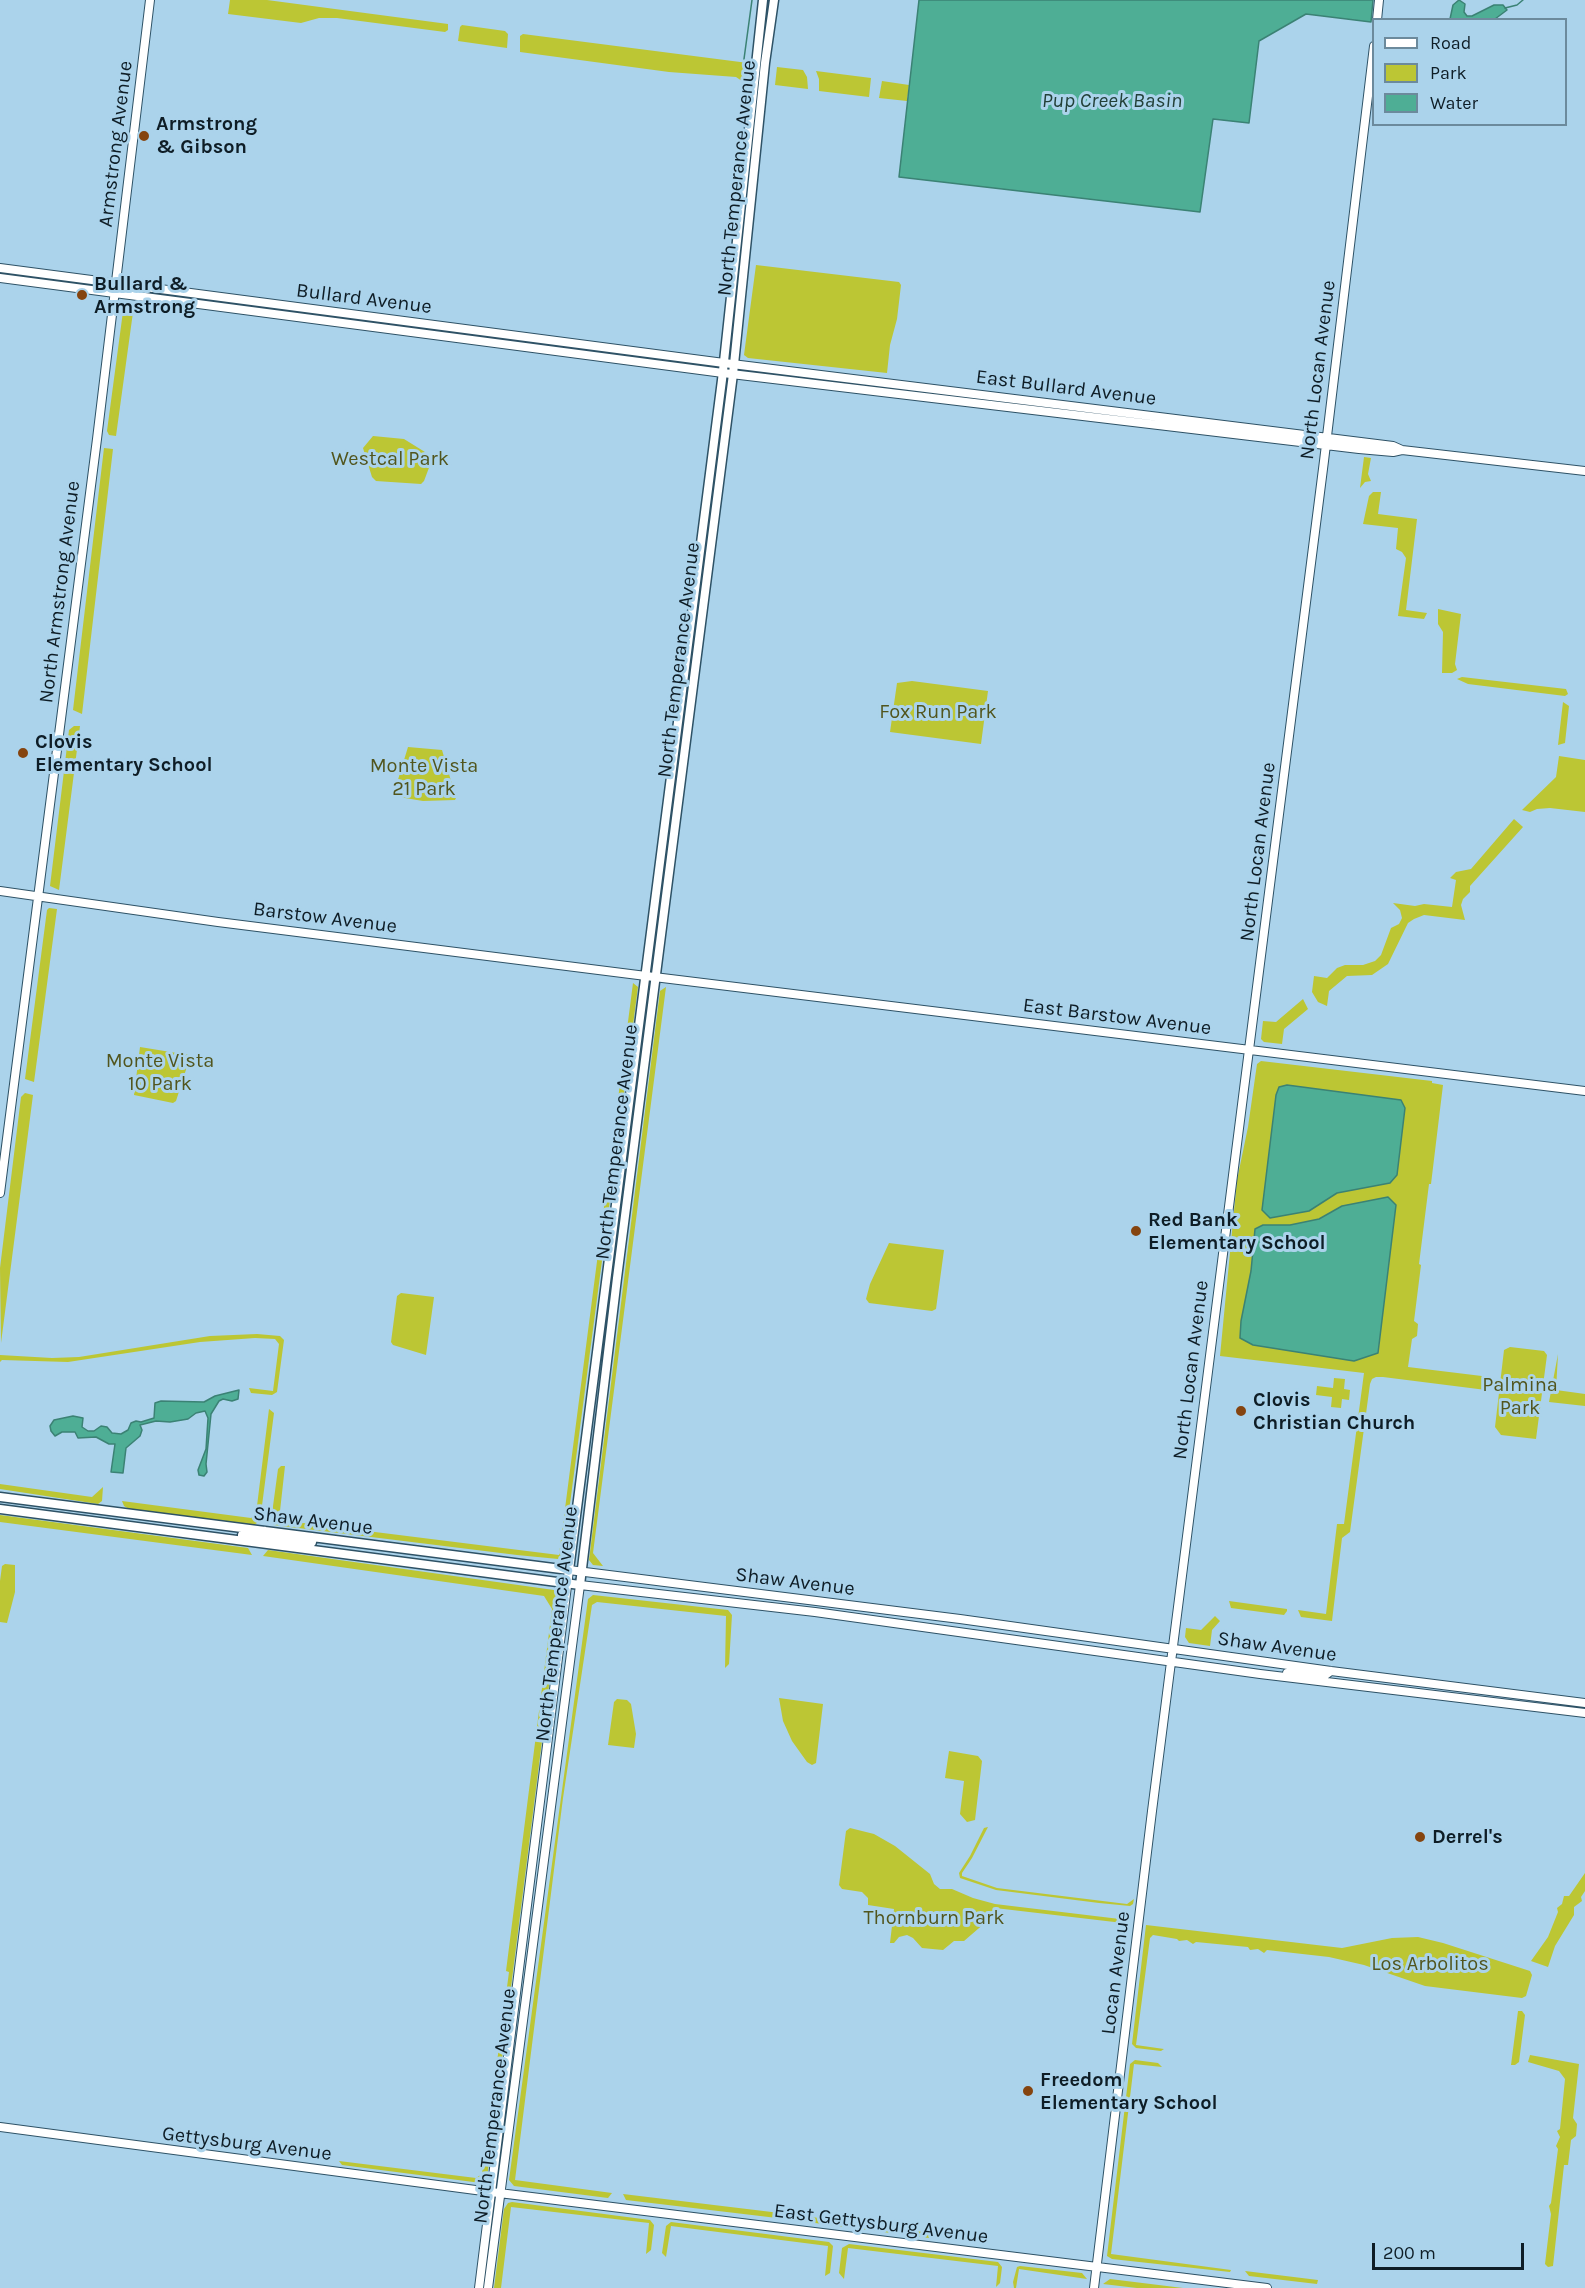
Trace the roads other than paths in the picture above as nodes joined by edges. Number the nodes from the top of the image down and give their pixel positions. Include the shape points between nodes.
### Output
1 (150, 0) edge
2 (763, 0) edge
3 (774, 0) edge
4 (1379, 0) edge
5 (1377, 18) edge
6 (1372, 63) edge
7 (0, 268) edge
8 (0, 278) edge
9 (116, 284) junction
10 (115, 293) junction
11 (602, 347) junction
12 (568, 352) junction
13 (724, 363) junction
14 (734, 369) junction
15 (723, 373) junction
16 (1327, 441) junction
17 (1585, 471) edge
18 (0, 891) edge
19 (39, 896) junction
20 (650, 977) junction
21 (1250, 1050) junction
22 (1585, 1091) edge
23 (0, 1192) edge
24 (0, 1497) edge
25 (0, 1509) edge
26 (265, 1531) junction
27 (188, 1533) junction
28 (336, 1541) junction
29 (259, 1543) junction
30 (569, 1570) junction
31 (581, 1572) junction
32 (567, 1583) junction
33 (579, 1585) junction
34 (802, 1600) junction
35 (738, 1603) junction
36 (879, 1609) junction
37 (815, 1612) junction
38 (1173, 1649) junction
39 (1171, 1661) junction
40 (1331, 1671) junction
41 (1260, 1674) junction
42 (1548, 1698) junction
43 (1472, 1699) junction
44 (1585, 1703) edge
45 (1585, 1712) edge
46 (0, 2127) edge
47 (490, 2192) junction
48 (500, 2193) junction
49 (1096, 2268) junction
50 (479, 2288) edge
51 (488, 2288) edge
52 (1094, 2288) edge
53 (1267, 2288) edge

1 - 9 street, Armstrong Avenue
2 - 13 main road, North Temperance Avenue
3 - 14 main road, North Temperance Avenue
4 - 5 street
6 - 16 street, North Locan Avenue
7 - 9 street, Bullard Avenue
8 - 10 street, Bullard Avenue
9 - 10 street, Armstrong Avenue
9 - 11 street, Bullard Avenue
10 - 12 street, Bullard Avenue
10 - 19 street, North Armstrong Avenue
11 - 12 street via 596,351
11 - 13 street, Bullard Avenue
12 - 15 street, Bullard Avenue
13 - 14 street, East Bullard Avenue
13 - 15 main road, North Temperance Avenue
14 - 15 street, East Bullard Avenue
14 - 16 street, East Bullard Avenue
14 - 20 main road, North Temperance Avenue
15 - 20 main road, North Temperance Avenue
16 - 17 street, East Bullard Avenue via 1393,452
16 - 21 street, North Locan Avenue
18 - 19 street, Barstow Avenue
19 - 20 street, Barstow Avenue
19 - 23 street
20 - 21 street, East Barstow Avenue
20 - 30 main road, North Temperance Avenue
20 - 31 main road, North Temperance Avenue
21 - 22 street, East Barstow Avenue
21 - 38 street, North Locan Avenue
24 - 26 main road, Shaw Avenue
25 - 27 main road, Shaw Avenue
26 - 27 main road via 257,1537
26 - 28 main road, Shaw Avenue
27 - 29 main road, Shaw Avenue
28 - 29 main road via 307,1543 270,1538
28 - 30 main road, Shaw Avenue
29 - 32 main road, Shaw Avenue
30 - 31 street, Shaw Avenue
30 - 32 street, North Temperance Avenue
31 - 33 main road, North Temperance Avenue
31 - 34 street, Shaw Avenue
32 - 33 main road, Shaw Avenue
32 - 47 street, North Temperance Avenue
33 - 35 street, Shaw Avenue
33 - 48 street, North Temperance Avenue
34 - 35 street via 786,1604 745,1599
34 - 36 street, Shaw Avenue
35 - 37 street, Shaw Avenue
36 - 37 street via 870,1614
36 - 38 street, Shaw Avenue
37 - 39 street, Shaw Avenue
38 - 39 street, North Locan Avenue
38 - 40 street, Shaw Avenue
39 - 41 street, Shaw Avenue
39 - 49 street, Locan Avenue
40 - 41 street via 1324,1676
40 - 42 street, Shaw Avenue
41 - 43 street, Shaw Avenue
42 - 43 street via 1524,1701 1479,1695
42 - 44 street, Shaw Avenue
43 - 45 street, Shaw Avenue
46 - 47 street, Gettysburg Avenue
47 - 48 street, East Gettysburg Avenue
47 - 50 street, North Temperance Avenue
48 - 49 street, East Gettysburg Avenue
48 - 51 street, North Temperance Avenue
49 - 52 street, Locan Avenue
49 - 53 street, East Gettysburg Avenue

